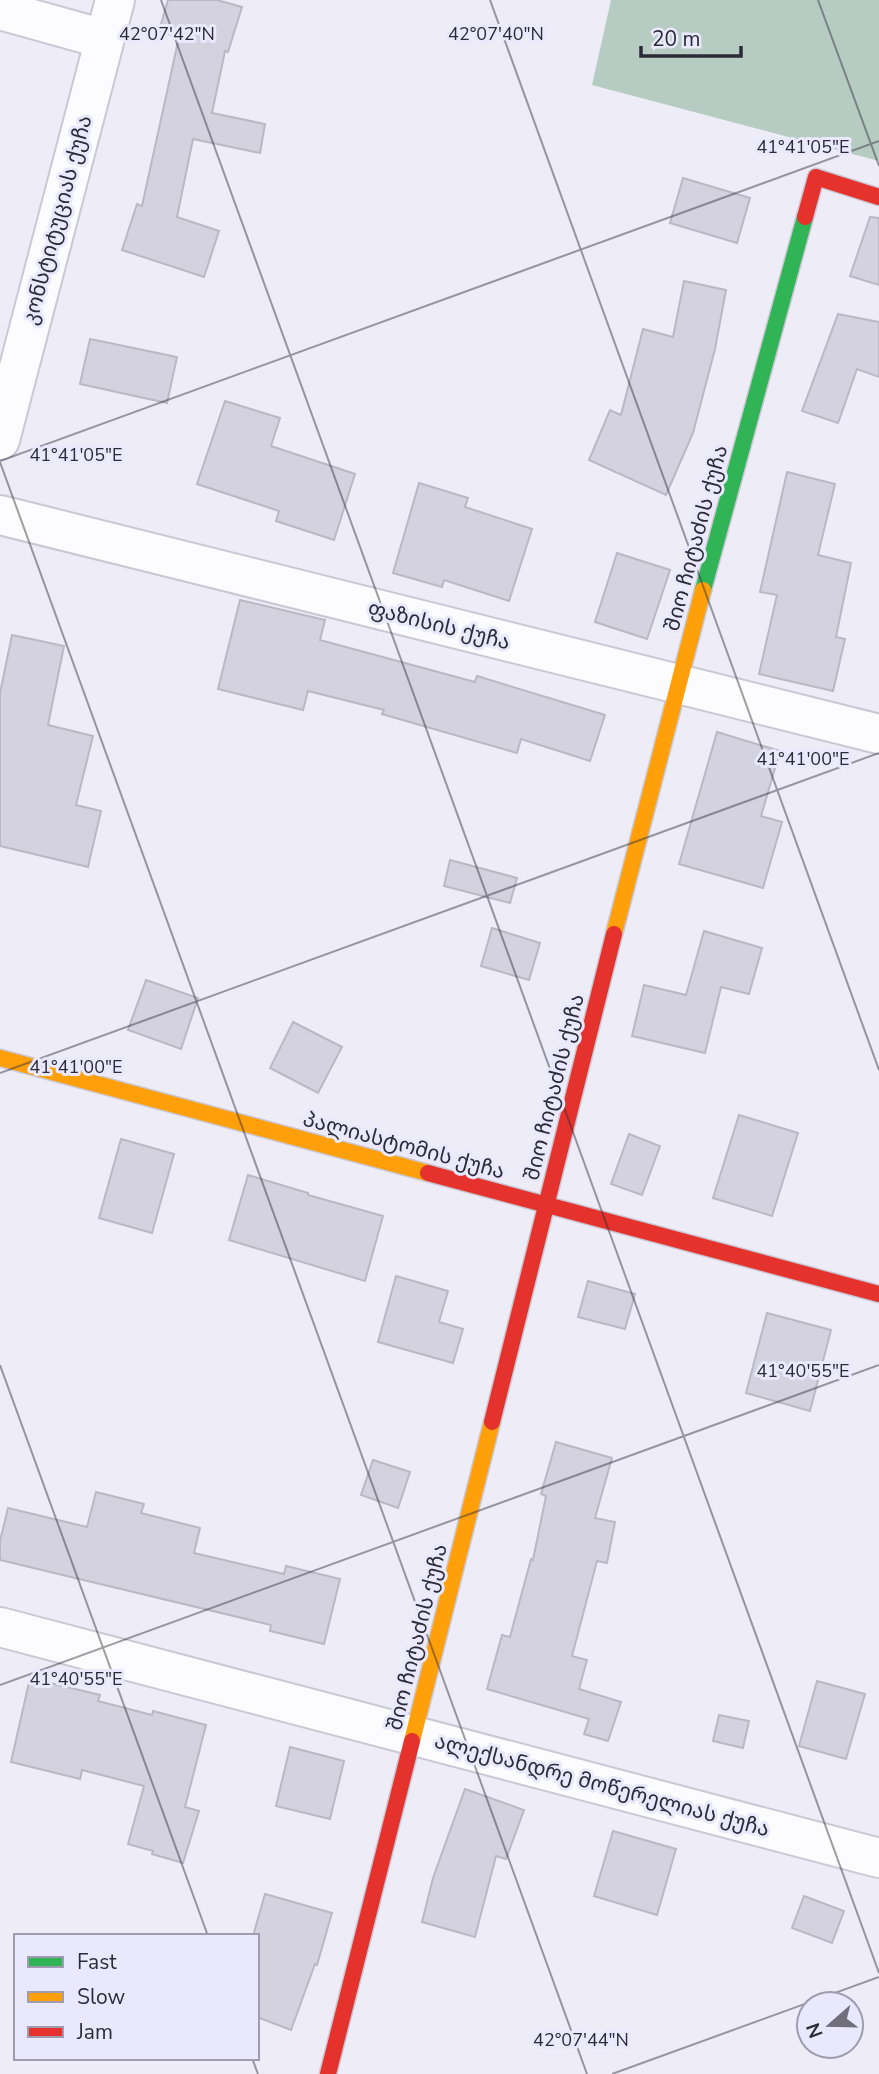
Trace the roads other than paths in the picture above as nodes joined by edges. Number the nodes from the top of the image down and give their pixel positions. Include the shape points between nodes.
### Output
1 (114, 0) edge
2 (0, 10) edge
3 (104, 39) junction
4 (879, 197) edge
5 (0, 440) edge
6 (0, 515) edge
7 (677, 685) junction
8 (879, 734) edge
9 (0, 1058) edge
10 (546, 1205) junction
11 (879, 1294) edge
12 (0, 1627) edge
13 (414, 1736) junction
14 (879, 1858) edge
15 (328, 2074) edge

1 - 3 street, კონსტიტუციას ქუჩა
2 - 3 street
3 - 5 street, კონსტიტუციას ქუჩა
4 - 7 street, შიო ჩიტაძის ქუჩა via 816,177
6 - 7 street, ფაზისის ქუჩა
7 - 8 street, ფაზისის ქუჩა
7 - 10 street, შიო ჩიტაძის ქუჩა
9 - 10 street, პალიასტომის ქუჩა
10 - 11 street, პალიასტომის ქუჩა
10 - 13 street, შიო ჩიტაძის ქუჩა
12 - 13 street, ალექსანდრე მოწერელიას ქუჩა
13 - 14 street, ალექსანდრე მოწერელიას ქუჩა
13 - 15 street, შიო ჩიტაძის ქუჩა

